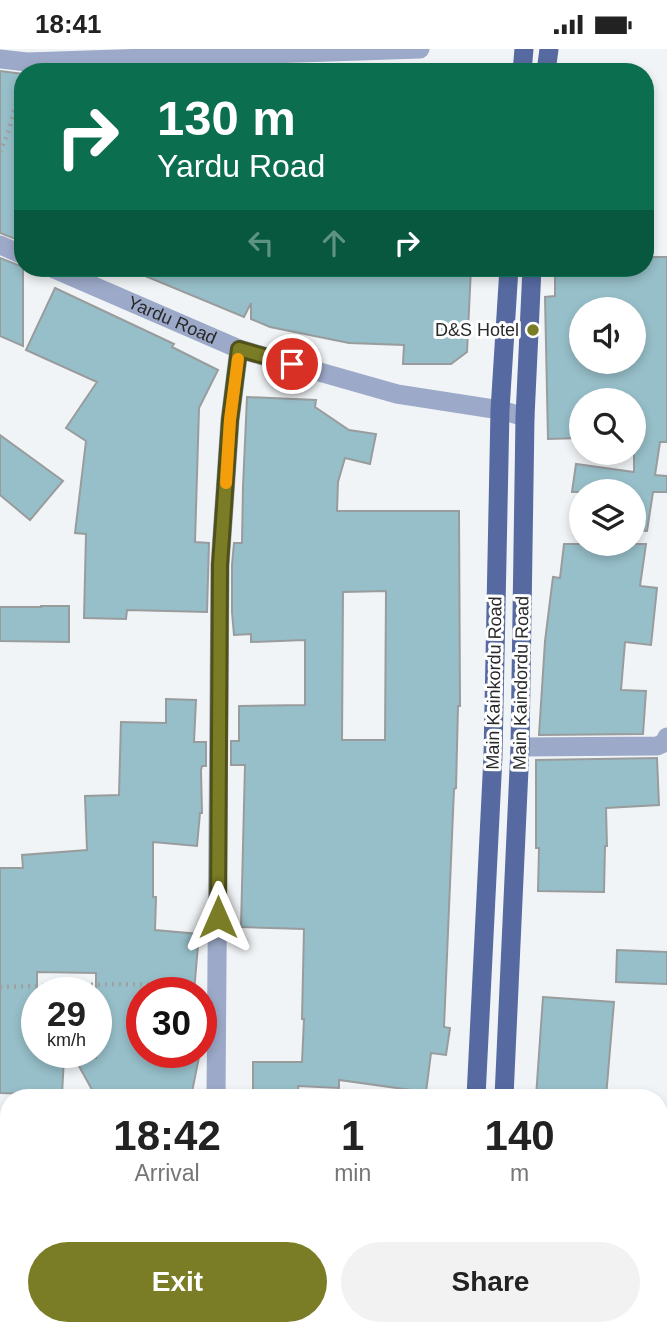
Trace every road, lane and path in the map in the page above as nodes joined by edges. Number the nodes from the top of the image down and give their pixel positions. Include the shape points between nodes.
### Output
1 (420, 49) edge
2 (0, 59) edge
3 (14, 111) edge
4 (0, 152) edge
5 (73, 277) edge
6 (508, 277) edge
7 (532, 277) edge
8 (239, 349) junction
9 (500, 410) junction
10 (525, 417) junction
11 (667, 737) edge
12 (520, 747) junction
13 (491, 795) junction
14 (518, 796) junction
15 (126, 984) edge
16 (0, 987) edge
17 (216, 1089) edge
18 (476, 1089) edge
19 (504, 1089) edge

1 - 2 street via 27,62
3 - 4 path
5 - 8 street, Yardu Road
6 - 9 main road, Main Kainkordu Road
7 - 10 main road, Main Kaindordu Road
8 - 9 street, Yardu Road via 397,394
8 - 17 street via 220,565
9 - 10 street, Yardu Road
9 - 13 main road, Main Kainkordu Road
10 - 12 main road, Main Kaindordu Road
11 - 12 street via 657,746
12 - 14 main road, Main Kaindordu Road
13 - 14 main road
13 - 18 main road, Main Kainkordu Road
14 - 19 main road, Main Kaindordu Road
15 - 16 path

